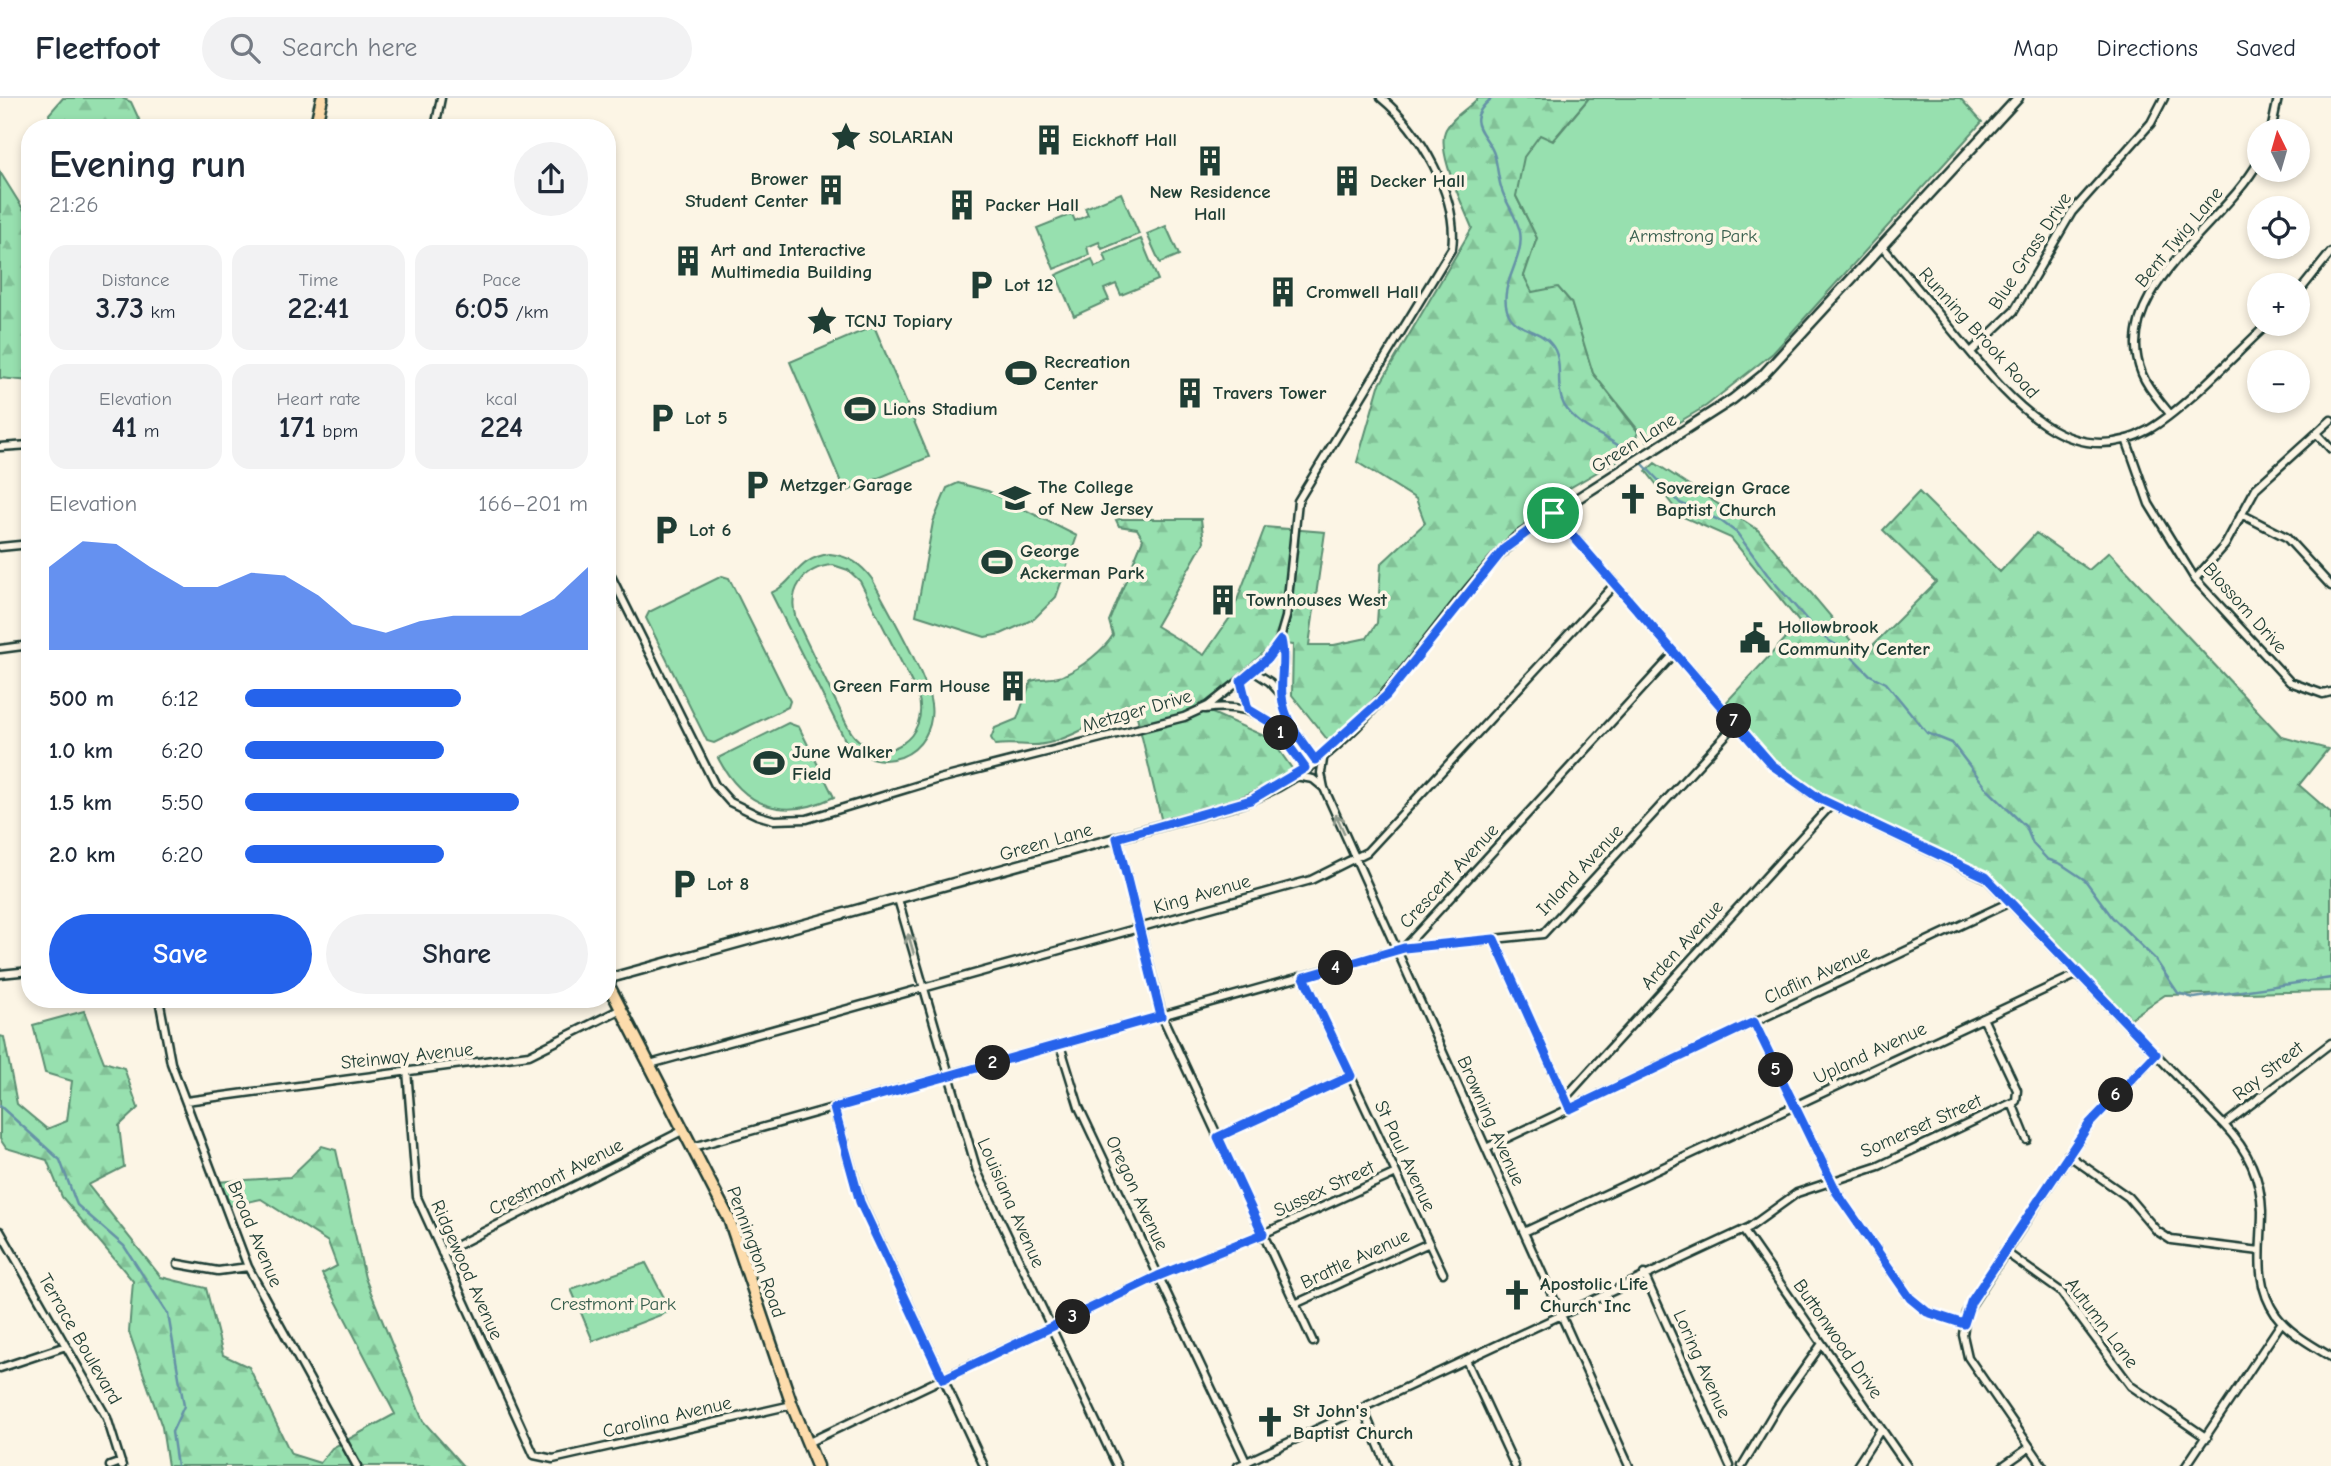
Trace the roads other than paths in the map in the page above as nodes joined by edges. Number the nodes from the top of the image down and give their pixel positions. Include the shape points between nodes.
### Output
1 (322, 98) edge
2 (441, 98) edge
3 (1381, 98) edge
4 (2018, 98) edge
5 (2164, 98) edge
6 (2278, 98) edge
7 (317, 119) edge
8 (437, 119) edge
9 (2274, 119) edge
10 (2247, 180) edge
11 (1882, 246) junction
12 (2331, 252) edge
13 (2310, 278) edge
14 (2255, 336) edge
15 (1970, 352) junction
16 (2170, 414) junction
17 (2331, 420) edge
18 (2317, 433) junction
19 (2126, 439) junction
20 (21, 446) edge
21 (0, 447) edge
22 (2331, 449) edge
23 (1553, 513) junction
24 (2241, 514) junction
25 (21, 545) edge
26 (0, 547) edge
27 (2195, 579) junction
28 (1615, 584) junction
29 (616, 586) edge
30 (2331, 586) edge
31 (1281, 640) junction
32 (21, 646) edge
33 (0, 649) edge
34 (1675, 653) junction
35 (1253, 671) junction
36 (1241, 681) junction
37 (2331, 692) edge
38 (1282, 696) junction
39 (1248, 709) junction
40 (1203, 710) junction
41 (1736, 724) junction
42 (1324, 753) junction
43 (1315, 760) junction
44 (1305, 768) junction
45 (1294, 776) junction
46 (1324, 788) junction
47 (1832, 805) junction
48 (1117, 838) junction
49 (1356, 860) junction
50 (898, 900) junction
51 (2010, 902) junction
52 (1139, 928) junction
53 (1494, 939) junction
54 (1401, 949) junction
55 (21, 972) edge
56 (0, 974) edge
57 (2078, 974) junction
58 (1304, 977) junction
59 (616, 978) edge
60 (923, 988) junction
61 (616, 999) edge
62 (160, 1008) edge
63 (621, 1009) junction
64 (1161, 1016) junction
65 (1983, 1017) junction
66 (1754, 1022) junction
67 (2331, 1043) edge
68 (1060, 1045) junction
69 (2156, 1054) junction
70 (650, 1064) junction
71 (407, 1070) junction
72 (947, 1076) junction
73 (1351, 1076) junction
74 (1565, 1098) junction
75 (186, 1101) junction
76 (2012, 1103) junction
77 (1793, 1106) junction
78 (834, 1108) junction
79 (1570, 1109) junction
80 (2224, 1125) junction
81 (684, 1130) junction
82 (1218, 1137) junction
83 (2026, 1140) dead end
84 (693, 1147) junction
85 (1486, 1148) junction
86 (2068, 1155) junction
87 (1396, 1173) junction
88 (1831, 1180) junction
89 (1744, 1230) junction
90 (0, 1231) edge
91 (1524, 1232) junction
92 (1263, 1234) junction
93 (1429, 1243) junction
94 (2004, 1251) junction
95 (2260, 1251) junction
96 (442, 1253) junction
97 (178, 1264) dead end
98 (248, 1267) junction
99 (1443, 1273) dead end
100 (1644, 1274) junction
101 (1158, 1276) junction
102 (1295, 1304) junction
103 (1562, 1312) junction
104 (2282, 1322) junction
105 (1964, 1324) junction
106 (1051, 1327) junction
107 (1313, 1342) dead end
108 (1821, 1345) junction
109 (66, 1346) junction
110 (2331, 1357) edge
111 (1466, 1360) junction
112 (0, 1368) edge
113 (943, 1379) junction
114 (792, 1405) junction
115 (1363, 1408) junction
116 (1881, 1429) junction
117 (2207, 1438) junction
118 (807, 1443) junction
119 (2030, 1447) junction
120 (550, 1460) joint
121 (122, 1464) edge
122 (1247, 1464) edge
123 (110, 1466) edge
124 (357, 1466) edge
125 (817, 1466) edge
126 (984, 1466) edge
127 (1116, 1466) edge
128 (1238, 1466) edge
129 (1387, 1466) edge
130 (1515, 1466) edge
131 (1629, 1466) edge
132 (1730, 1466) edge
133 (1742, 1466) edge
134 (1857, 1466) edge
135 (1907, 1466) edge
136 (2003, 1466) edge
137 (2043, 1466) edge
138 (2186, 1466) edge

1 - 7 main road
2 - 8 street
3 - 31 street via 1426,150 1452,219 1452,248 1298,501
4 - 11 street, Green Lane
5 - 15 street, Blue Grass Drive via 2151,123 2072,212 2014,311
6 - 9 street
10 - 16 street, Bent Twig Lane via 2150,293 2141,312 2137,359 2148,386
11 - 15 street, Running Brook Road
11 - 23 street, Green Lane via 1750,387
12 - 13 street
14 - 16 street, Running Brook Road
15 - 19 street, Running Brook Road via 2048,428 2088,442
16 - 19 street, Running Brook Road
17 - 18 street
18 - 22 street
18 - 24 street via 2256,488
19 - 27 street, Blossom Drive via 2149,504
20 - 21 street
23 - 28 street
23 - 42 street, Green Lane via 1504,549 1386,696
24 - 27 street via 2225,545
24 - 30 street via 2286,537
25 - 26 street
27 - 37 street, Blossom Drive via 2290,682 2314,692
28 - 34 street
28 - 49 street, King Avenue
29 - 40 street, Metzger Drive via 715,785 742,809 774,820 807,819 939,779
31 - 35 street, Metzger Drive
31 - 38 street
32 - 33 street
34 - 41 street
34 - 54 street, Crescent Avenue
35 - 36 street, Metzger Drive
35 - 38 street
36 - 39 street
36 - 40 street, Metzger Drive
38 - 43 street via 1287,718
39 - 40 street
39 - 44 street via 1273,724
41 - 47 street via 1788,779
41 - 53 street, Inland Avenue via 1542,934
42 - 43 street, Green Lane
42 - 46 street
43 - 44 street, Green Lane
44 - 45 street, Green Lane
45 - 46 street via 1313,779
45 - 48 street, Green Lane via 1251,800
49 -> 46 street, Browning Avenue
47 - 51 street via 1975,870
47 - 74 street, Arden Avenue
48 - 50 street, Green Lane
48 - 52 street
49 - 52 street, King Avenue via 1311,880
49 - 54 street, Browning Avenue
50 - 59 street, Green Lane
60 -> 50 street, Louisiana Avenue
51 - 57 street
51 - 66 street, Claflin Avenue
52 - 60 street, King Avenue
52 - 64 street
53 - 54 street, Inland Avenue
53 - 74 street
54 - 58 street, Crescent Avenue
54 - 85 street, Browning Avenue
55 - 56 street
57 - 65 street, Upland Avenue
57 - 69 street
58 - 64 street, Crescent Avenue
58 - 73 street, St Paul Avenue
60 - 70 street, King Avenue
60 - 72 street, Louisiana Avenue
61 - 63 main road, Pennington Road
62 - 75 street, Broad Avenue via 165,1046
63 - 70 main road, Pennington Road
63 - 71 street, Steinway Avenue via 529,1055
64 - 68 street, Crescent Avenue
64 - 82 street
65 - 76 street via 2018,1093
65 - 77 street, Upland Avenue
66 - 77 street
66 - 79 street, Claflin Avenue
67 - 80 street, Ray Street
68 - 72 street, Crescent Avenue
68 - 101 street, Oregon Avenue via 1079,1107
69 - 80 street
69 - 86 street via 2102,1110
70 - 81 main road, Pennington Road
71 - 75 street, Steinway Avenue
71 - 96 street, Ridgewood Avenue via 414,1188
72 - 78 street, Crescent Avenue
72 - 106 street, Louisiana Avenue via 976,1171
73 - 82 street
73 - 87 street, St Paul Avenue
74 - 79 street
75 - 98 street, Broad Avenue
76 - 83 street
76 - 88 street, Somerset Street via 1879,1166
77 - 88 street
77 - 91 street, Upland Avenue
78 - 84 street, Crescent Avenue
78 - 113 street via 860,1202
79 - 85 street, Claflin Avenue
80 - 95 street via 2245,1151 2257,1180 2262,1212
81 - 84 main road, Pennington Road
81 - 96 street, Crestmont Avenue
82 - 92 street
84 - 114 main road, Pennington Road via 732,1225
85 - 91 street, Browning Avenue
86 - 94 street
86 - 95 street via 2128,1197 2157,1231 2171,1240
87 - 92 street, Sussex Street
87 - 93 street, St Paul Avenue
88 - 89 street, Somerset Street via 1797,1193
88 - 105 street via 1910,1298 1927,1312
89 - 100 street, Somerset Street
89 - 108 street, Buttonwood Drive
90 - 109 street, Terrace Boulevard
91 - 103 street, Browning Avenue
92 - 101 street, Sussex Street
92 - 102 street
93 - 99 street, St Paul Avenue
93 - 102 street, Brattle Avenue
94 - 105 street via 1971,1302
94 - 117 street, Autumn Lane via 2060,1291 2131,1386
95 - 104 street via 2265,1294
96 - 120 street, Ridgewood Avenue via 530,1450
97 - 98 street via 218,1271
98 - 124 street, Broad Avenue
100 - 103 street, Somerset Street
100 - 132 street, Loring Avenue
101 - 106 street, Sussex Street
101 - 122 street, Oregon Avenue
102 - 107 street
103 - 111 street, Somerset Street
103 - 131 street, Browning Avenue
104 - 110 street
104 - 117 street
105 - 119 street via 1965,1346 1973,1366
106 - 113 street, Sussex Street
106 - 127 street, Louisiana Avenue
108 - 116 street, Buttonwood Drive
108 - 133 street
109 - 112 street
109 - 121 street, Terrace Boulevard via 107,1418
111 - 115 street, Somerset Street
111 - 130 street
113 - 118 street, Sussex Street
113 - 126 street
114 - 118 main road, Pennington Road
114 - 120 street, Carolina Avenue
115 - 122 street, Somerset Street
115 - 129 street
116 - 134 street
116 - 135 street, Buttonwood Drive
117 - 138 street
118 - 125 main road, Pennington Road
119 - 136 street
119 - 137 street
121 - 123 street
122 - 128 street, Somerset Street

